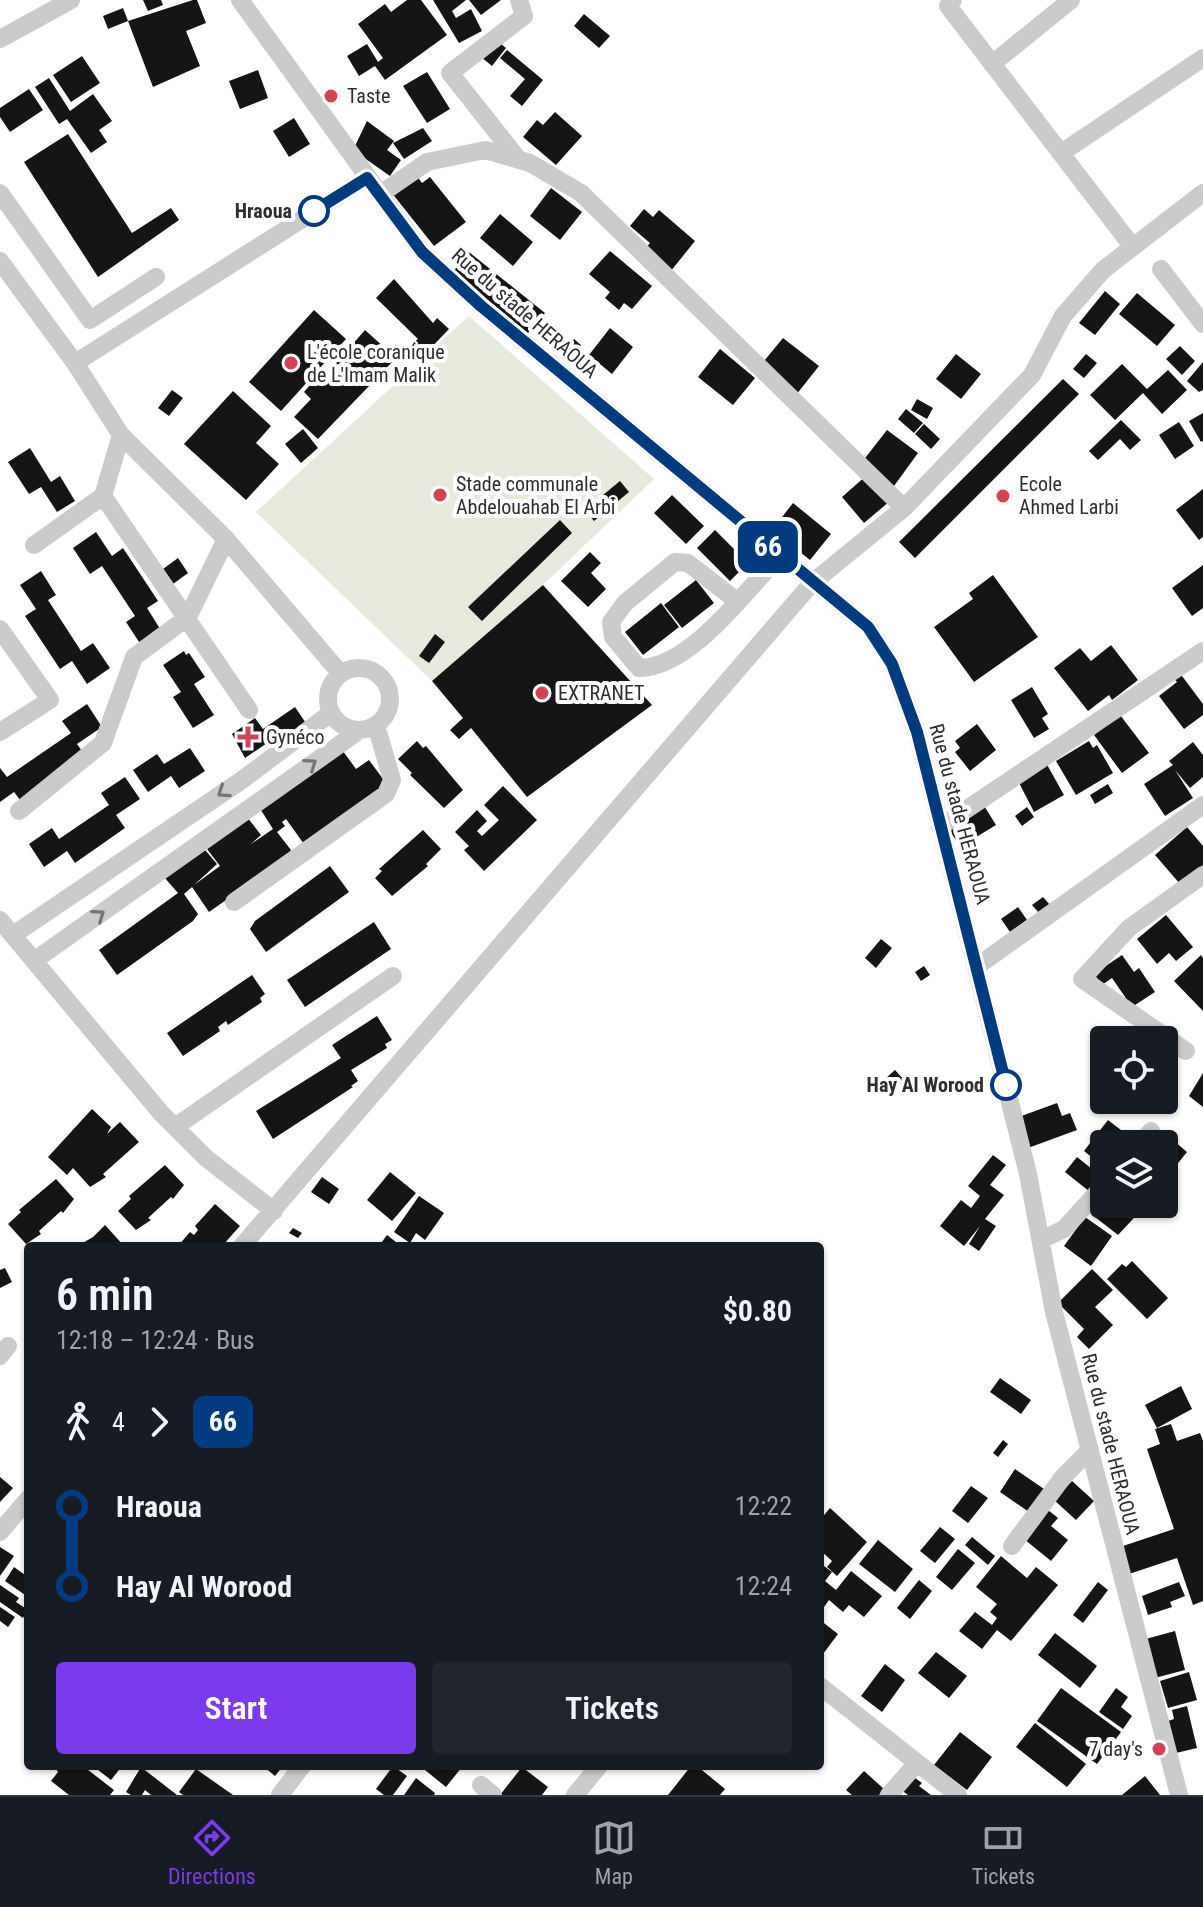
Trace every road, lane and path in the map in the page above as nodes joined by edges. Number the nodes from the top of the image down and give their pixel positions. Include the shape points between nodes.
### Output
1 (71, 0) edge
2 (240, 0) edge
3 (519, 0) edge
4 (953, 0) edge
5 (1071, 0) edge
6 (0, 39) edge
7 (1203, 58) edge
8 (992, 64) junction
9 (1061, 153) junction
10 (518, 159) junction
11 (367, 178) junction
12 (0, 193) edge
13 (1203, 193) edge
14 (379, 195) junction
15 (1132, 246) junction
16 (1, 263) edge
17 (1161, 269) dead end
18 (156, 277) dead end
19 (1203, 324) edge
20 (75, 363) junction
21 (121, 435) junction
22 (103, 496) junction
23 (904, 508) junction
24 (226, 539) junction
25 (34, 545) dead end
26 (779, 556) junction
27 (812, 583) junction
28 (737, 601) junction
29 (188, 617) junction
30 (0, 629) edge
31 (1203, 651) edge
32 (341, 674) junction
33 (249, 710) dead end
34 (331, 713) junction
35 (368, 727) junction
36 (0, 732) edge
37 (1203, 805) edge
38 (19, 811) dead end
39 (940, 827) junction
40 (1203, 875) edge
41 (234, 902) dead end
42 (0, 920) edge
43 (13, 935) junction
44 (35, 960) junction
45 (976, 967) junction
46 (393, 976) dead end
47 (1186, 1051) dead end
48 (175, 1127) junction
49 (1090, 1200) edge
50 (274, 1211) junction
51 (1041, 1240) junction
52 (252, 1242) edge
53 (1090, 1450) junction
54 (24, 1504) edge
55 (0, 1532) edge
56 (1012, 1546) dead end
57 (824, 1689) edge
58 (917, 1763) junction
59 (299, 1770) edge
60 (596, 1770) edge
61 (280, 1795) edge
62 (575, 1795) edge
63 (889, 1795) edge
64 (958, 1795) edge
65 (1179, 1795) edge

1 - 6 street
2 - 11 street, Rue du stade HERAOUA
3 - 10 street via 524,16 450,73
4 - 8 street via 948,6
5 - 8 street
7 - 9 street
8 - 9 street
9 - 15 street
10 - 14 street via 485,150 427,162
10 - 23 street via 581,193
11 - 14 street, Rue du stade HERAOUA
11 - 20 street
12 - 18 street via 90,320
13 - 15 street
14 - 26 street, Rue du stade HERAOUA via 422,252 481,306
15 - 23 street via 1063,316 1032,375
16 - 20 street
17 - 19 street
20 - 21 street
21 - 22 street
21 - 24 street
22 - 25 street
22 - 29 street
23 - 27 street
24 - 29 street
24 - 32 street
26 - 27 street, Rue du stade HERAOUA
26 - 28 street
27 - 39 street, Rue du stade HERAOUA via 868,627 892,664 917,732
27 - 50 street
28 - 28 street via 704,637 667,663 650,668 639,668 613,637 611,622 625,603 675,562 688,563
29 - 33 street
29 - 38 street via 134,657 103,743
30 - 36 street via 50,700
31 - 39 street
32 - 34 street via 330,687
32 - 35 street via 358,668 381,678 389,703
34 - 35 street via 343,726
34 -> 43 street
35 - 41 street via 392,780 386,794
44 -> 35 street
37 - 45 street
39 - 45 street, Rue du stade HERAOUA
40 - 47 street via 1129,928 1082,979
42 - 43 street
43 - 44 street
44 - 48 street
45 - 51 street, Rue du stade HERAOUA
46 - 48 street
48 - 50 street
49 - 51 street via 1064,1229
50 - 52 street
51 - 53 street, Rue du stade HERAOUA
53 - 56 street
53 - 65 street, Rue du stade HERAOUA
54 - 55 street
57 - 58 street
58 - 63 street
58 - 64 street
59 - 61 street
60 - 62 street

